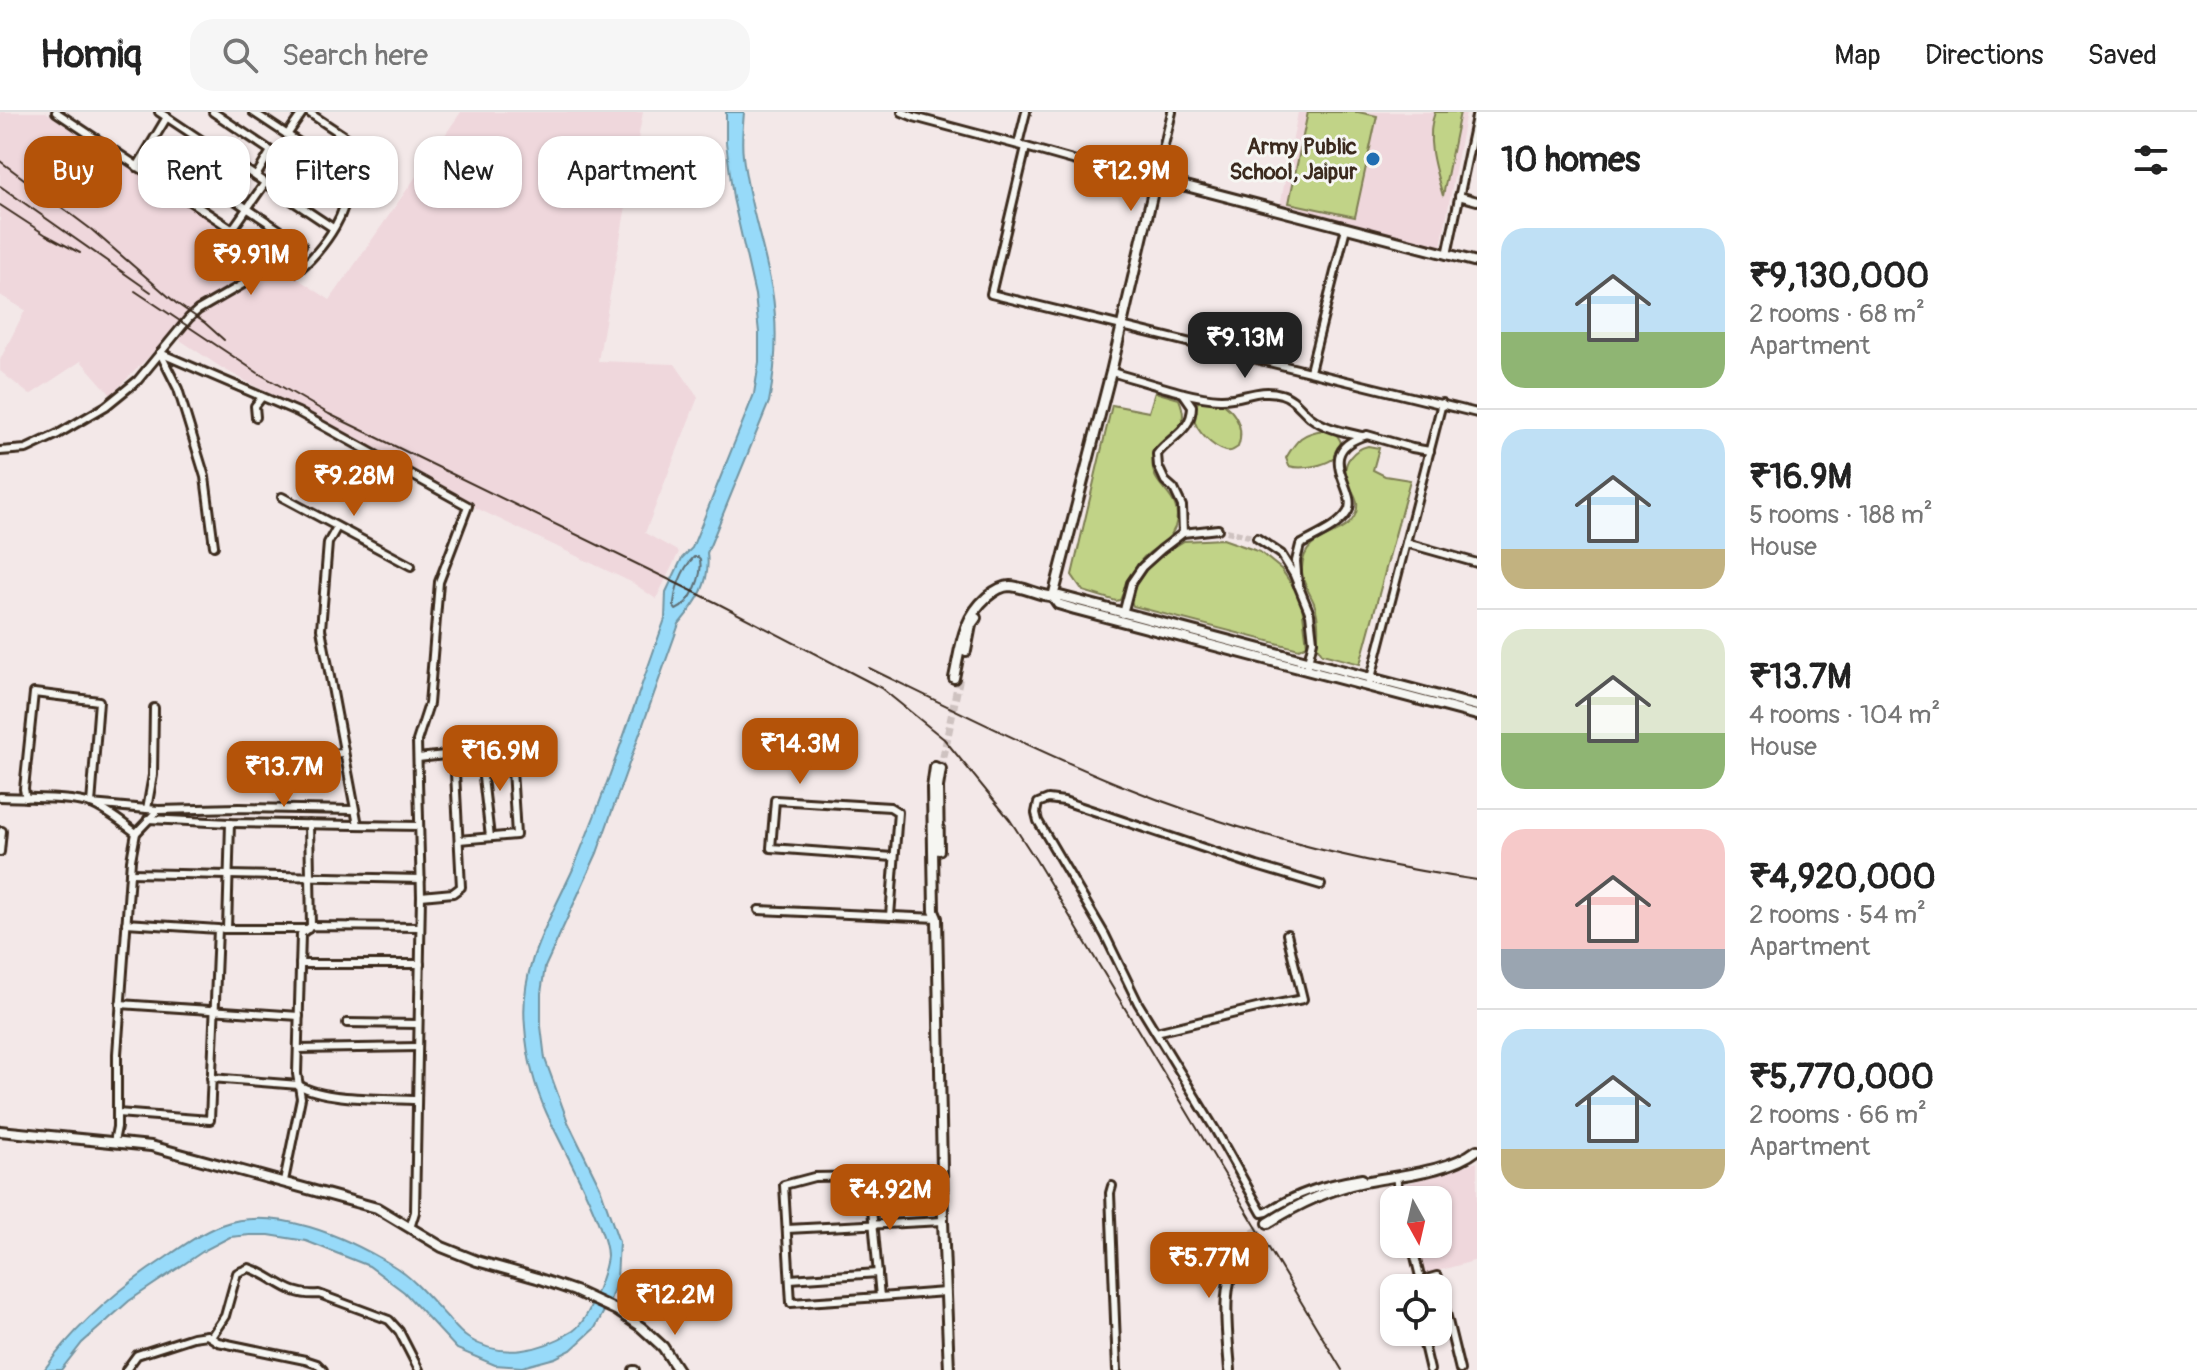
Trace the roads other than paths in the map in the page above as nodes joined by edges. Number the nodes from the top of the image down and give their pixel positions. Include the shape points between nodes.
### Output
1 (56, 112) edge
2 (213, 112) edge
3 (253, 112) edge
4 (305, 112) edge
5 (902, 112) edge
6 (1026, 112) edge
7 (1172, 112) edge
8 (1477, 112) edge
9 (164, 114) edge
10 (287, 135) joint
11 (154, 136) edge
12 (196, 136) edge
13 (343, 136) edge
14 (1018, 144) junction
15 (1026, 147) junction
16 (266, 148) edge
17 (266, 159) edge
18 (137, 167) joint
19 (250, 172) edge
20 (256, 176) junction
21 (265, 183) junction
22 (1155, 183) junction
23 (1459, 196) junction
24 (1477, 201) edge
25 (250, 204) edge
26 (247, 208) joint
27 (343, 208) edge
28 (333, 228) junction
29 (1346, 228) junction
30 (232, 230) junction
31 (302, 245) dead end
32 (269, 254) junction
33 (1447, 255) junction
34 (1477, 262) edge
35 (1122, 325) junction
36 (160, 353) junction
37 (177, 360) junction
38 (165, 364) junction
39 (1310, 371) junction
40 (1111, 372) junction
41 (1182, 392) junction
42 (262, 397) junction
43 (1442, 403) junction
44 (1477, 413) edge
45 (256, 417) dead end
46 (1362, 436) junction
47 (0, 451) edge
48 (1430, 451) junction
49 (282, 497) dead end
50 (337, 527) junction
51 (1218, 529) tunnel mouth
52 (1183, 533) junction
53 (1257, 538) tunnel mouth
54 (1406, 543) junction
55 (214, 546) dead end
56 (1477, 563) edge
57 (411, 566) dead end
58 (1298, 585) junction
59 (1053, 597) junction
60 (1122, 617) junction
61 (1307, 666) junction
62 (957, 678) tunnel mouth
63 (1370, 681) junction
64 (1477, 706) edge
65 (154, 708) dead end
66 (1477, 715) edge
67 (480, 752) junction
68 (344, 753) junction
69 (454, 754) junction
70 (295, 756) dead end
71 (418, 758) junction
72 (938, 768) tunnel mouth
73 (0, 797) edge
74 (26, 798) junction
75 (91, 804) junction
76 (125, 807) junction
77 (147, 809) junction
78 (158, 810) junction
79 (354, 810) junction
80 (111, 815) junction
81 (148, 819) junction
82 (230, 823) junction
83 (309, 824) junction
84 (358, 825) junction
85 (419, 826) junction
86 (2, 831) dead end
87 (136, 833) junction
88 (490, 837) junction
89 (459, 840) junction
90 (0, 852) edge
91 (893, 857) junction
92 (130, 873) junction
93 (229, 875) junction
94 (310, 876) junction
95 (421, 879) junction
96 (1321, 885) dead end
97 (421, 896) junction
98 (759, 910) dead end
99 (890, 916) junction
100 (937, 918) junction
101 (126, 923) junction
102 (309, 927) junction
103 (420, 927) junction
104 (218, 929) junction
105 (227, 929) junction
106 (1287, 934) dead end
107 (300, 964) junction
108 (420, 964) junction
109 (120, 1004) junction
110 (216, 1010) junction
111 (299, 1016) junction
112 (347, 1023) dead end
113 (418, 1024) junction
114 (1156, 1032) junction
115 (418, 1047) junction
116 (298, 1049) junction
117 (211, 1078) junction
118 (299, 1085) junction
119 (417, 1100) junction
120 (117, 1113) junction
121 (0, 1131) edge
122 (114, 1142) junction
123 (1477, 1150) edge
124 (942, 1173) junction
125 (869, 1176) junction
126 (1362, 1178) dead end
127 (1396, 1178) junction
128 (284, 1181) junction
129 (1112, 1186) dead end
130 (1398, 1186) edge
131 (943, 1221) junction
132 (1268, 1223) tunnel mouth
133 (875, 1225) junction
134 (410, 1228) junction
135 (787, 1229) junction
136 (1243, 1240) tunnel mouth
137 (878, 1273) junction
138 (790, 1279) junction
139 (945, 1292) junction
140 (880, 1297) junction
141 (211, 1337) junction
142 (1452, 1338) edge
143 (1424, 1346) edge
144 (126, 1370) edge
145 (323, 1370) edge
146 (419, 1370) edge
147 (678, 1370) edge
148 (949, 1370) edge
149 (1117, 1370) edge
150 (1230, 1370) edge
151 (1430, 1370) edge
152 (1460, 1370) edge

1 - 18 street
2 - 16 street
3 - 10 street
4 - 10 street
4 - 13 street
5 - 14 street
6 - 14 street
7 - 22 street
8 - 23 street
9 - 11 street
9 - 12 street
14 - 15 street
15 - 22 street
15 - 35 street via 991,294
17 - 20 street
18 - 30 street
19 - 20 street
20 - 21 street
21 - 25 street
21 - 28 street
22 - 29 street via 1186,186
22 - 35 street
23 - 24 street
23 - 33 street
26 - 30 street
26 - 31 street
27 - 28 street
28 - 32 street via 320,251 296,272
29 - 33 street
29 - 39 street
30 - 32 street
32 - 36 street via 245,283 189,318
33 - 34 street
35 - 39 street
35 - 40 street
36 - 37 street
36 - 38 street
36 - 47 street via 106,406 26,449
37 - 38 street
37 - 42 street
38 - 55 street via 205,477
39 - 43 street
40 - 41 street
40 - 59 street
41 - 46 street via 1221,400 1257,392 1286,395 1319,423
41 - 52 street via 1192,406 1188,421 1157,454 1165,481 1182,506
42 - 45 street via 255,406
42 - 71 street via 468,506 439,582 429,704 417,741
43 - 44 street
43 - 48 street
46 - 48 street
46 - 58 street via 1341,453 1338,467 1350,505 1347,513 1300,545
48 - 54 street
49 - 50 street
50 - 57 street
50 - 68 street via 328,543 321,629
51 - 52 street
52 - 60 street via 1142,567 1131,583
53 - 58 street via 1281,554
54 - 56 street
54 - 63 street
58 - 61 street via 1310,614 1313,641
59 - 60 street via 1058,604
59 - 62 street via 1012,586 993,598 971,625
60 - 61 street
61 - 63 street
63 - 64 street
63 - 66 street
65 - 77 street
67 - 69 street
67 - 88 street
67 - 88 street via 511,753 516,835
68 - 70 street
68 - 79 street
69 - 71 street
69 - 89 street
71 - 85 street
72 - 100 street via 932,788
73 - 74 street
74 - 75 street
74 - 75 street via 34,693 99,701
75 - 76 street
75 - 80 street
76 - 77 street
76 - 80 street
77 - 78 street
78 - 79 street
78 - 81 street
79 - 84 street
80 - 87 street
81 - 82 street
81 - 87 street
82 - 83 street
82 - 93 street
83 - 84 street
83 - 94 street
84 - 85 street
85 - 95 street
86 - 90 street
87 - 92 street
88 - 89 street
89 - 97 street via 461,887 453,893
91 - 91 street via 898,812 890,807 775,800 771,848
91 - 99 street
92 - 93 street
92 - 101 street
93 - 94 street
93 - 105 street
94 - 95 street
94 - 102 street
95 - 97 street
96 - 114 street via 1064,801 1038,803 1038,821
97 - 103 street
98 - 99 street
99 - 100 street
100 - 124 street
101 - 104 street
101 - 109 street
102 - 103 street
102 - 105 street
102 - 107 street via 301,934
103 - 108 street
104 - 105 street
104 - 110 street
106 - 114 street via 1303,999
107 - 108 street
107 - 111 street
108 - 113 street
109 - 110 street
109 - 120 street
110 - 111 street
110 - 117 street
111 - 116 street
112 - 113 street
113 - 115 street
114 - 126 street via 1262,1213 1321,1185
115 - 116 street
115 - 119 street
116 - 118 street
117 - 118 street
117 - 120 street via 210,1120
118 - 119 street via 349,1097
118 - 128 street
119 - 134 street via 415,1212
120 - 122 street
121 - 122 street
122 - 128 street via 151,1146
123 - 127 street via 1459,1161
124 - 125 street
124 - 131 street
125 - 133 street
125 - 135 street via 814,1177 784,1185
127 - 130 street
127 - 132 street via 1317,1196
128 - 134 street via 377,1208
129 - 149 street
131 - 133 street
131 - 139 street
133 - 135 street
133 - 137 street
134 - 147 street via 442,1247 616,1310 663,1347
135 - 138 street
136 - 150 street via 1225,1301
137 - 138 street
137 - 140 street
138 - 140 street via 791,1303
139 - 140 street
139 - 148 street
141 - 144 street via 193,1337 137,1355
141 - 145 street via 305,1360
141 - 146 street via 225,1316 237,1273 249,1268 293,1292 319,1294 389,1320
142 - 152 street
143 - 151 street

